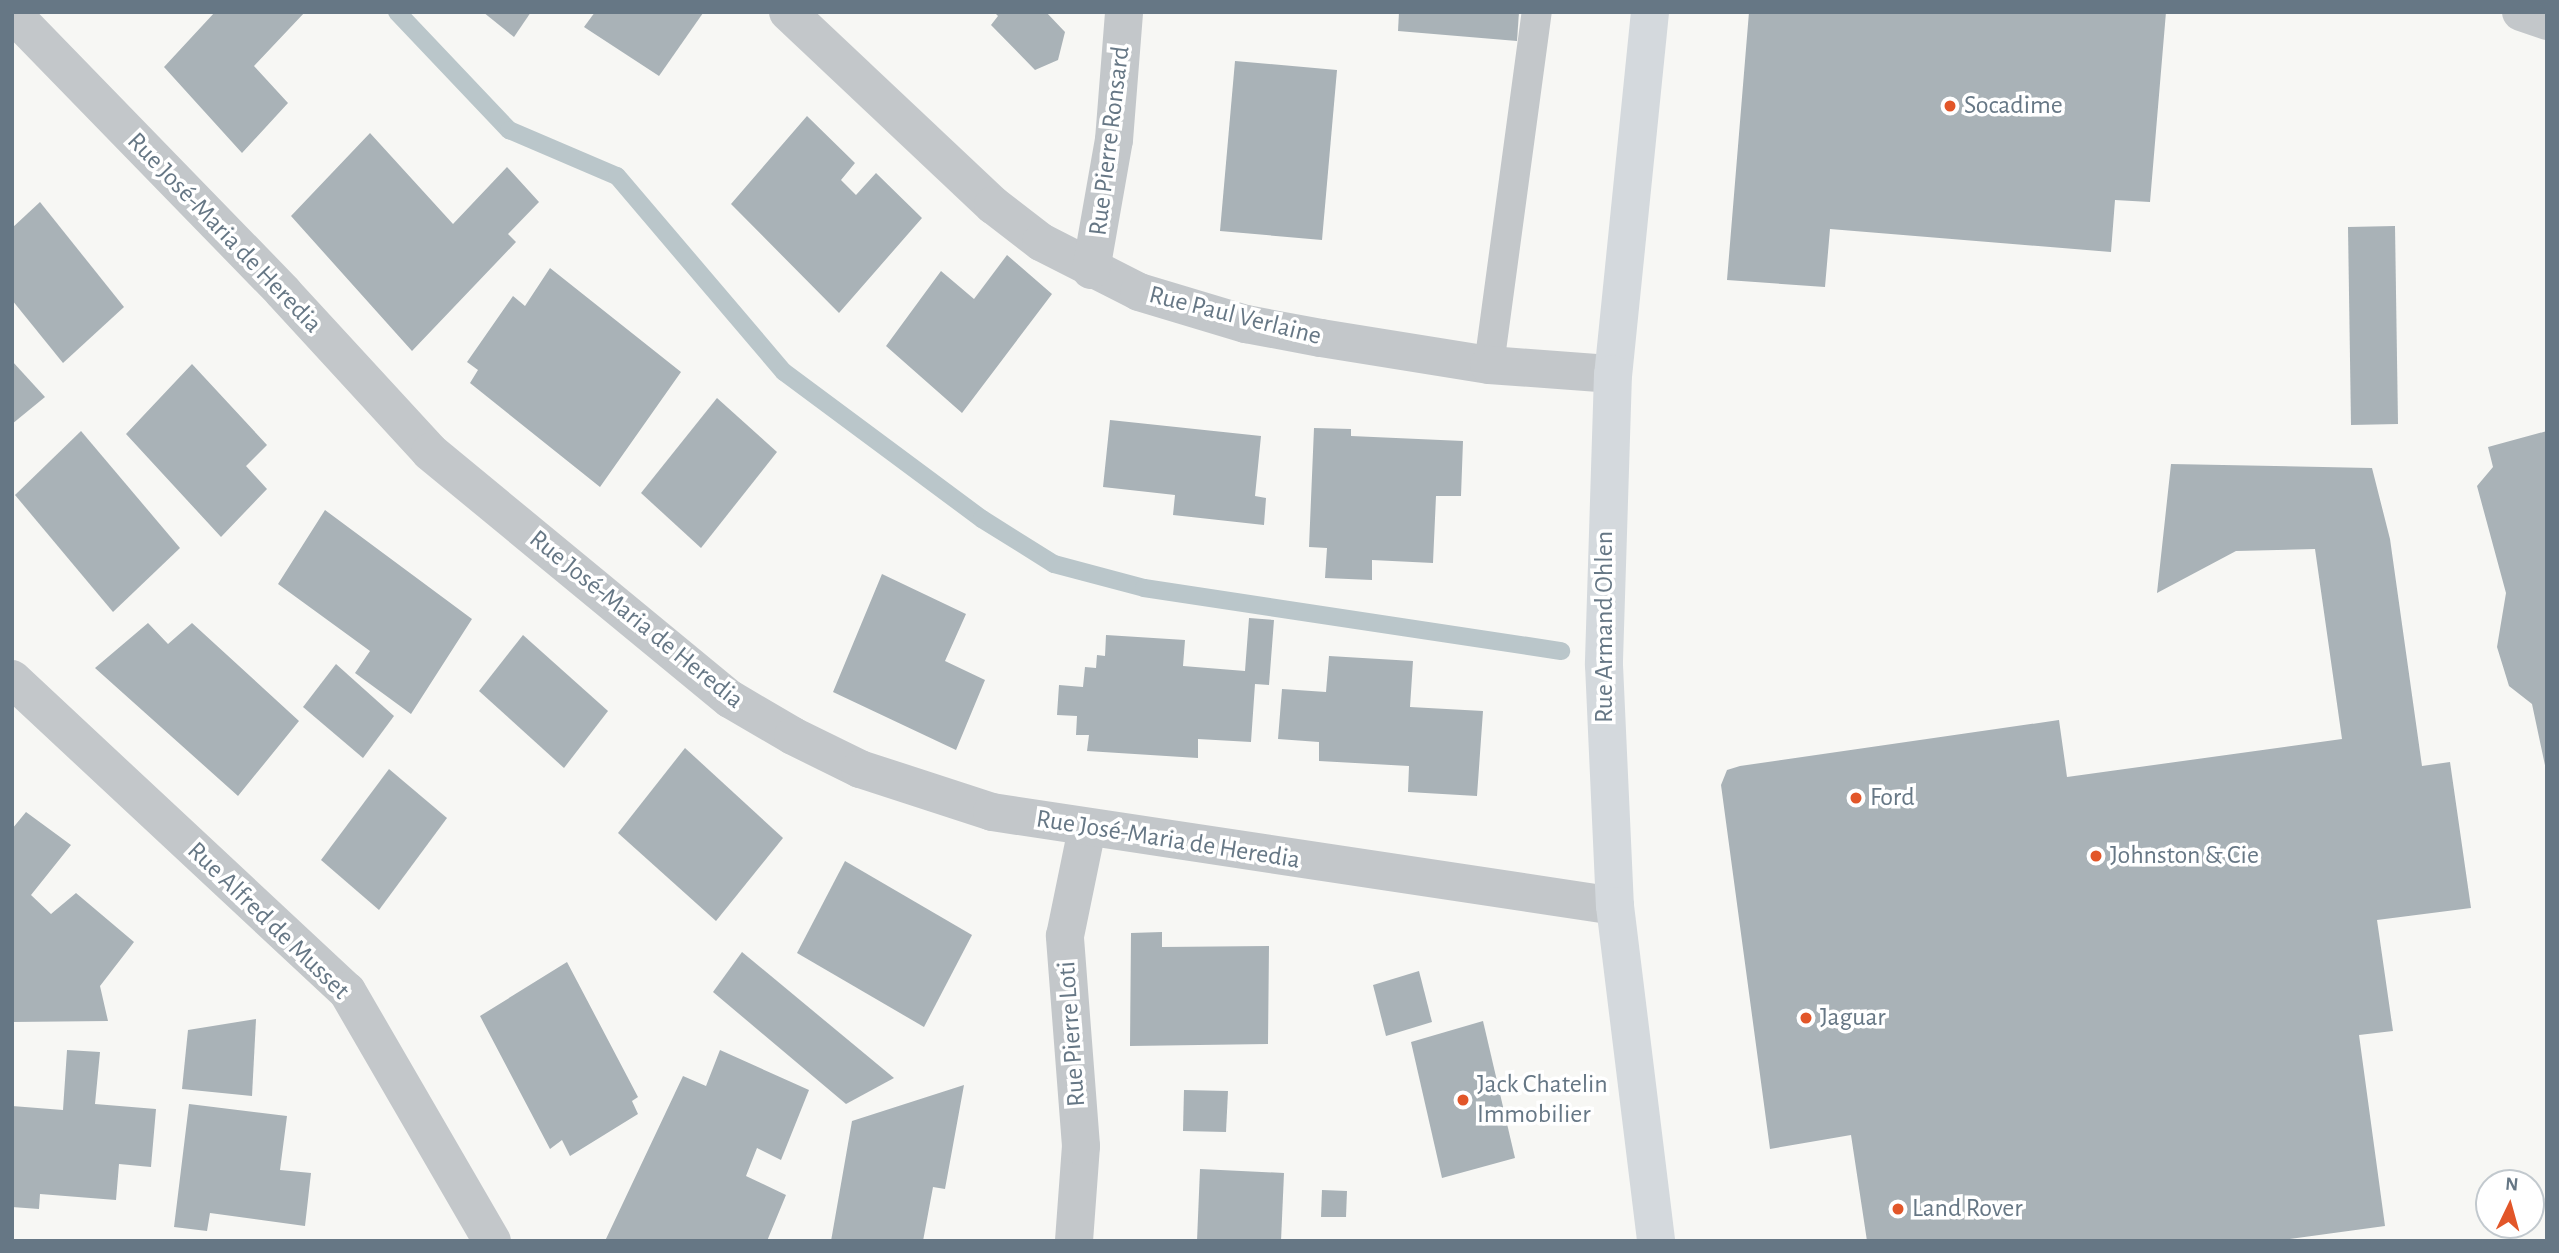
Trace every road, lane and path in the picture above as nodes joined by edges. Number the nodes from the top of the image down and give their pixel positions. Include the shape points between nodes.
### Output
1 (788, 12) edge
2 (1124, 12) edge
3 (1537, 12) edge
4 (1650, 12) edge
5 (2521, 12) edge
6 (12, 13) edge
7 (2547, 21) edge
8 (1091, 270) junction
9 (1489, 365) junction
10 (1613, 374) junction
11 (12, 679) edge
12 (1087, 829) junction
13 (1615, 906) junction
14 (492, 1241) edge
15 (1073, 1241) edge
16 (1656, 1241) edge

1 - 8 street, Rue Paul Verlaine via 993,205 1041,242
2 - 8 street, Rue Pierre Ronsard via 1114,139
3 - 9 lane
4 - 10 main road, Rue Armand Ohlen
5 - 7 street
6 - 12 street, Rue José-Maria de Heredia via 283,292 430,452 730,699 860,769 992,812
8 - 9 street, Rue Paul Verlaine via 1179,307 1246,324
9 - 10 street, Rue Paul Verlaine
10 - 13 main road, Rue Armand Ohlen via 1604,678
11 - 14 street, Rue Alfred de Musset via 347,990
12 - 13 street, Rue José-Maria de Heredia
12 - 15 street, Rue Pierre Loti via 1065,936 1080,1146
13 - 16 main road, Rue Armand Ohlen

